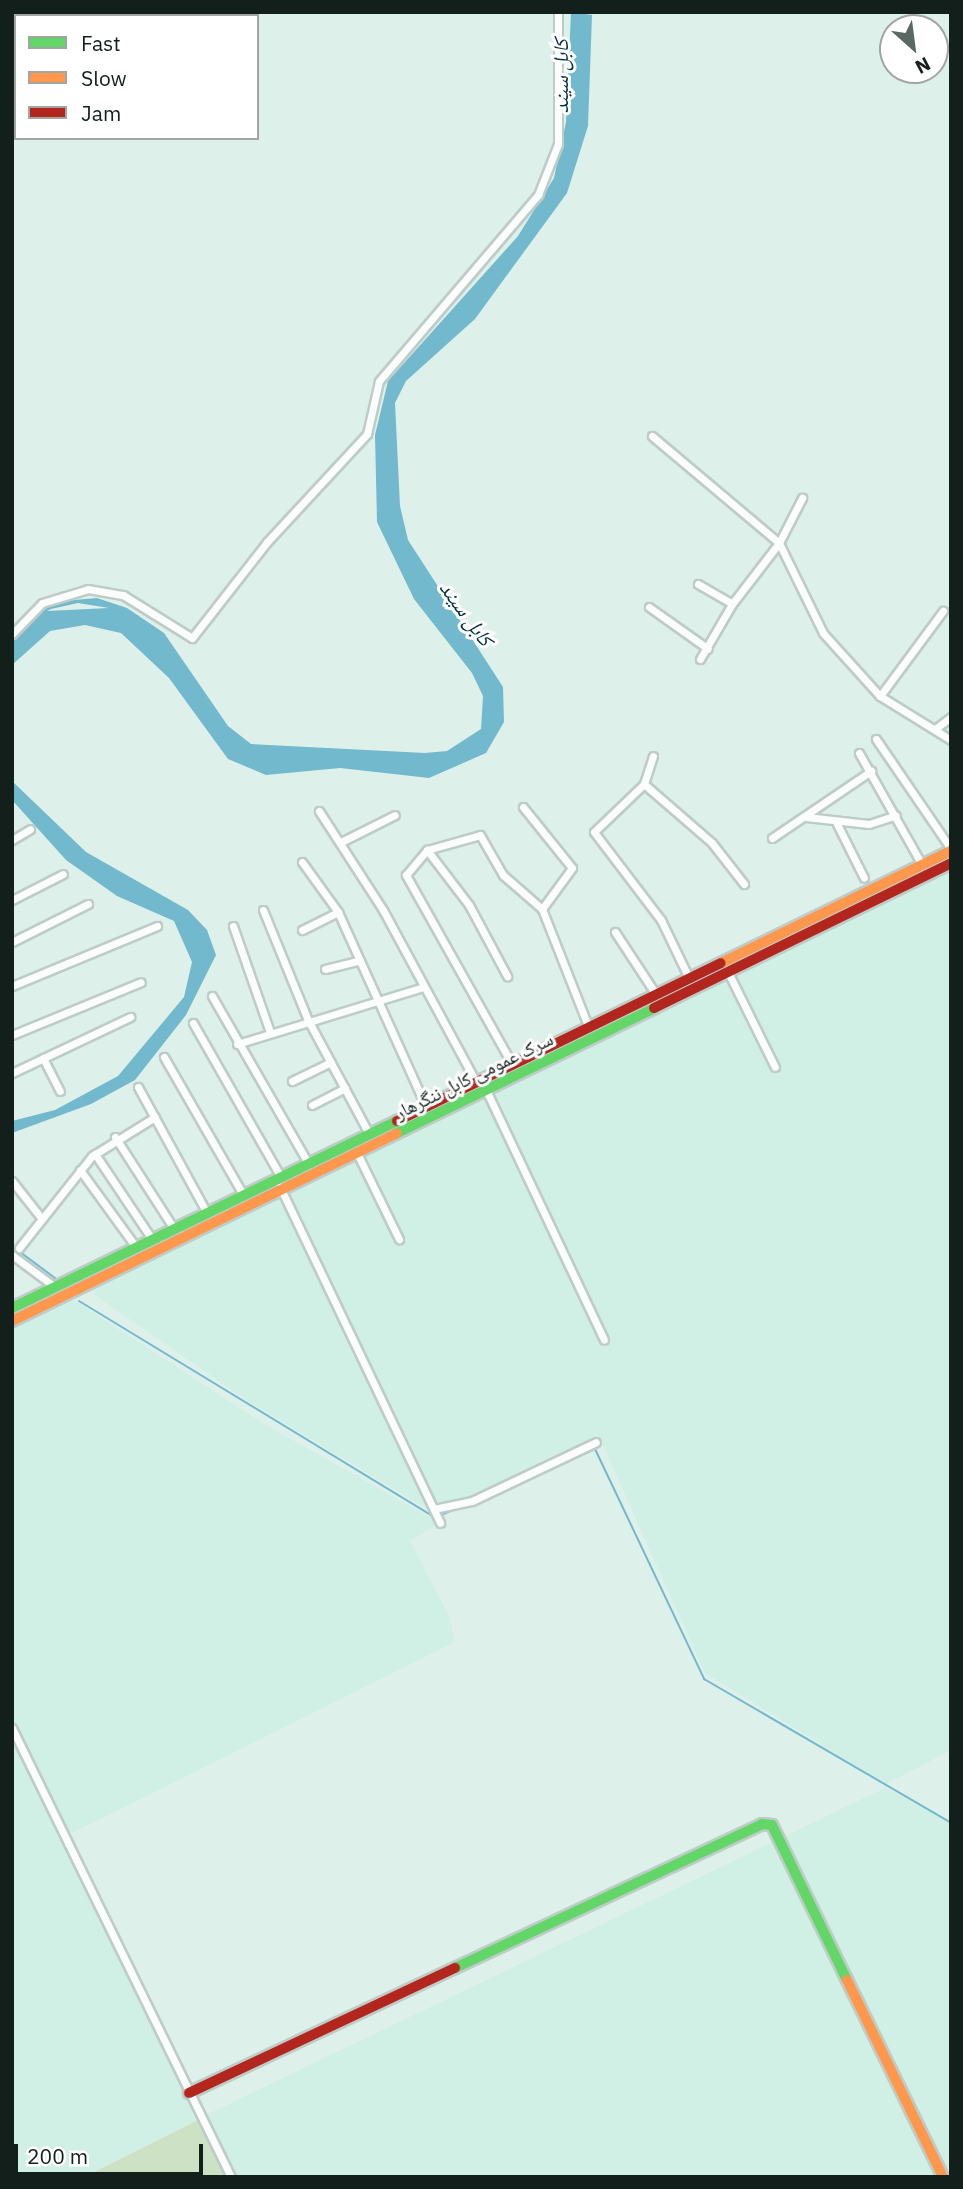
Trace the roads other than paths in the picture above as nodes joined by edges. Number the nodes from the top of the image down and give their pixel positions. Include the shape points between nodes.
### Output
1 (558, 12) edge
2 (652, 436) dead end
3 (802, 498) dead end
4 (779, 543) junction
5 (698, 584) dead end
6 (732, 604) junction
7 (649, 607) dead end
8 (943, 611) dead end
9 (12, 634) edge
10 (708, 649) junction
11 (700, 659) dead end
12 (880, 696) junction
13 (951, 717) edge
14 (935, 729) junction
15 (877, 738) dead end
16 (951, 740) edge
17 (859, 753) dead end
18 (653, 757) dead end
19 (871, 771) junction
20 (644, 784) junction
21 (523, 807) dead end
22 (319, 811) dead end
23 (395, 815) dead end
24 (896, 815) junction
25 (806, 817) junction
26 (837, 824) junction
27 (30, 830) dead end
28 (772, 838) dead end
29 (12, 840) edge
30 (341, 842) junction
31 (427, 850) junction
32 (951, 850) edge
33 (302, 862) dead end
34 (951, 863) edge
35 (922, 865) junction
36 (63, 873) dead end
37 (864, 878) dead end
38 (744, 884) dead end
39 (12, 901) edge
40 (89, 904) dead end
41 (542, 909) junction
42 (263, 910) dead end
43 (338, 912) junction
44 (157, 926) dead end
45 (233, 926) dead end
46 (302, 930) dead end
47 (615, 932) dead end
48 (12, 942) edge
49 (360, 960) junction
50 (722, 960) junction
51 (325, 970) dead end
52 (727, 971) junction
53 (507, 976) dead end
54 (688, 976) junction
55 (141, 982) dead end
56 (12, 986) edge
57 (425, 987) junction
58 (654, 993) junction
59 (212, 996) dead end
60 (377, 998) junction
61 (130, 1017) dead end
62 (308, 1020) junction
63 (192, 1023) dead end
64 (588, 1026) junction
65 (270, 1032) junction
66 (12, 1035) edge
67 (237, 1044) junction
68 (164, 1057) dead end
69 (43, 1058) junction
70 (331, 1062) junction
71 (512, 1064) junction
72 (775, 1067) dead end
73 (12, 1073) edge
74 (292, 1082) dead end
75 (475, 1082) junction
76 (138, 1087) dead end
77 (345, 1088) junction
78 (486, 1090) junction
79 (60, 1091) dead end
80 (313, 1105) dead end
81 (426, 1107) junction
82 (155, 1117) junction
83 (369, 1134) junction
84 (116, 1138) junction
85 (357, 1153) junction
86 (95, 1154) junction
87 (308, 1163) junction
88 (80, 1170) junction
89 (12, 1181) edge
90 (279, 1182) junction
91 (244, 1196) junction
92 (207, 1213) junction
93 (41, 1219) junction
94 (174, 1229) junction
95 (399, 1238) dead end
96 (152, 1240) junction
97 (136, 1247) junction
98 (19, 1248) dead end
99 (12, 1255) edge
100 (55, 1287) junction
101 (12, 1308) edge
102 (12, 1321) edge
103 (604, 1340) dead end
104 (596, 1442) dead end
105 (434, 1509) junction
106 (440, 1522) dead end
107 (12, 1728) edge
108 (190, 2093) junction
109 (231, 2177) edge
110 (943, 2177) edge

1 - 9 street via 558,144 538,195 379,381 367,434 267,542 192,638 123,595 88,589 42,603
2 - 4 street
3 - 4 street
4 - 6 street
4 - 12 street via 824,633
5 - 6 street
6 - 10 street
7 - 10 street
8 - 12 street
10 - 11 street
12 - 14 street
13 - 14 street
14 - 16 street
15 - 32 street
17 - 19 street
18 - 20 street
19 - 24 street
19 - 25 street
20 - 38 street via 712,843
20 - 54 street via 594,832 661,920
21 - 41 street via 572,868
22 - 30 street
23 - 30 street
24 - 26 street
24 - 35 street
25 - 26 street
25 - 28 street
26 - 37 street
27 - 29 street
30 - 57 street
31 - 41 street via 480,835 503,875
31 - 53 street via 469,905
31 - 71 street via 406,875
32 - 35 main road, سرک عمومی کابل ننگرهار
33 - 43 street
34 - 52 main road, سرک عمومی کابل ننگرهار
35 - 50 main road, سرک عمومی کابل ننگرهار
36 - 39 street
40 - 48 street
41 - 64 street
42 - 62 street
43 - 46 street
43 - 49 street
44 - 56 street
45 - 65 street
47 - 58 street
49 - 51 street
49 - 60 street
50 - 52 street
50 - 54 main road, سرک عمومی کابل ننگرهار
52 - 72 street
52 - 78 main road, سرک عمومی کابل ننگرهار
54 - 58 main road, سرک عمومی کابل ننگرهار
55 - 66 street
57 - 60 street
57 - 75 street
58 - 64 main road, سرک عمومی کابل ننگرهار
59 - 67 street
60 - 62 street
60 - 81 street
61 - 69 street
62 - 65 street
62 - 70 street
63 - 90 street
64 - 71 main road, سرک عمومی کابل ننگرهار
65 - 67 street
67 - 87 street
68 - 91 street
69 - 73 street
69 - 79 street
70 - 74 street
70 - 77 street
71 - 75 main road, سرک عمومی کابل ننگرهار
75 - 81 main road, سرک عمومی کابل ننگرهار
76 - 82 street
77 - 80 street
77 - 83 street
78 - 85 main road, سرک عمومی کابل ننگرهار
78 - 103 street
81 - 83 main road, سرک عمومی کابل ننگرهار
82 - 84 street
82 - 92 street
83 - 87 main road, سرک عمومی کابل ننگرهار
84 - 86 street
84 - 94 street
85 - 90 main road, سرک عمومی کابل ننگرهار
85 - 95 street
86 - 88 street
86 - 96 street
87 - 90 main road, سرک عمومی کابل ننگرهار
88 - 93 street
88 - 97 street
89 - 93 street
90 - 91 main road, سرک عمومی کابل ننگرهار
90 - 102 main road, سرک عمومی کابل ننگرهار
90 - 105 street
91 - 92 main road, سرک عمومی کابل ننگرهار
92 - 94 main road, سرک عمومی کابل ننگرهار
93 - 98 street
94 - 96 main road, سرک عمومی کابل ننگرهار
96 - 97 main road, سرک عمومی کابل ننگرهار
97 - 100 main road, سرک عمومی کابل ننگرهار
99 - 100 street
100 - 101 main road, سرک عمومی کابل ننگرهار
104 - 105 street via 472,1501
105 - 106 street
107 - 108 street
108 - 109 street
108 - 110 main road via 762,1824 772,1825

